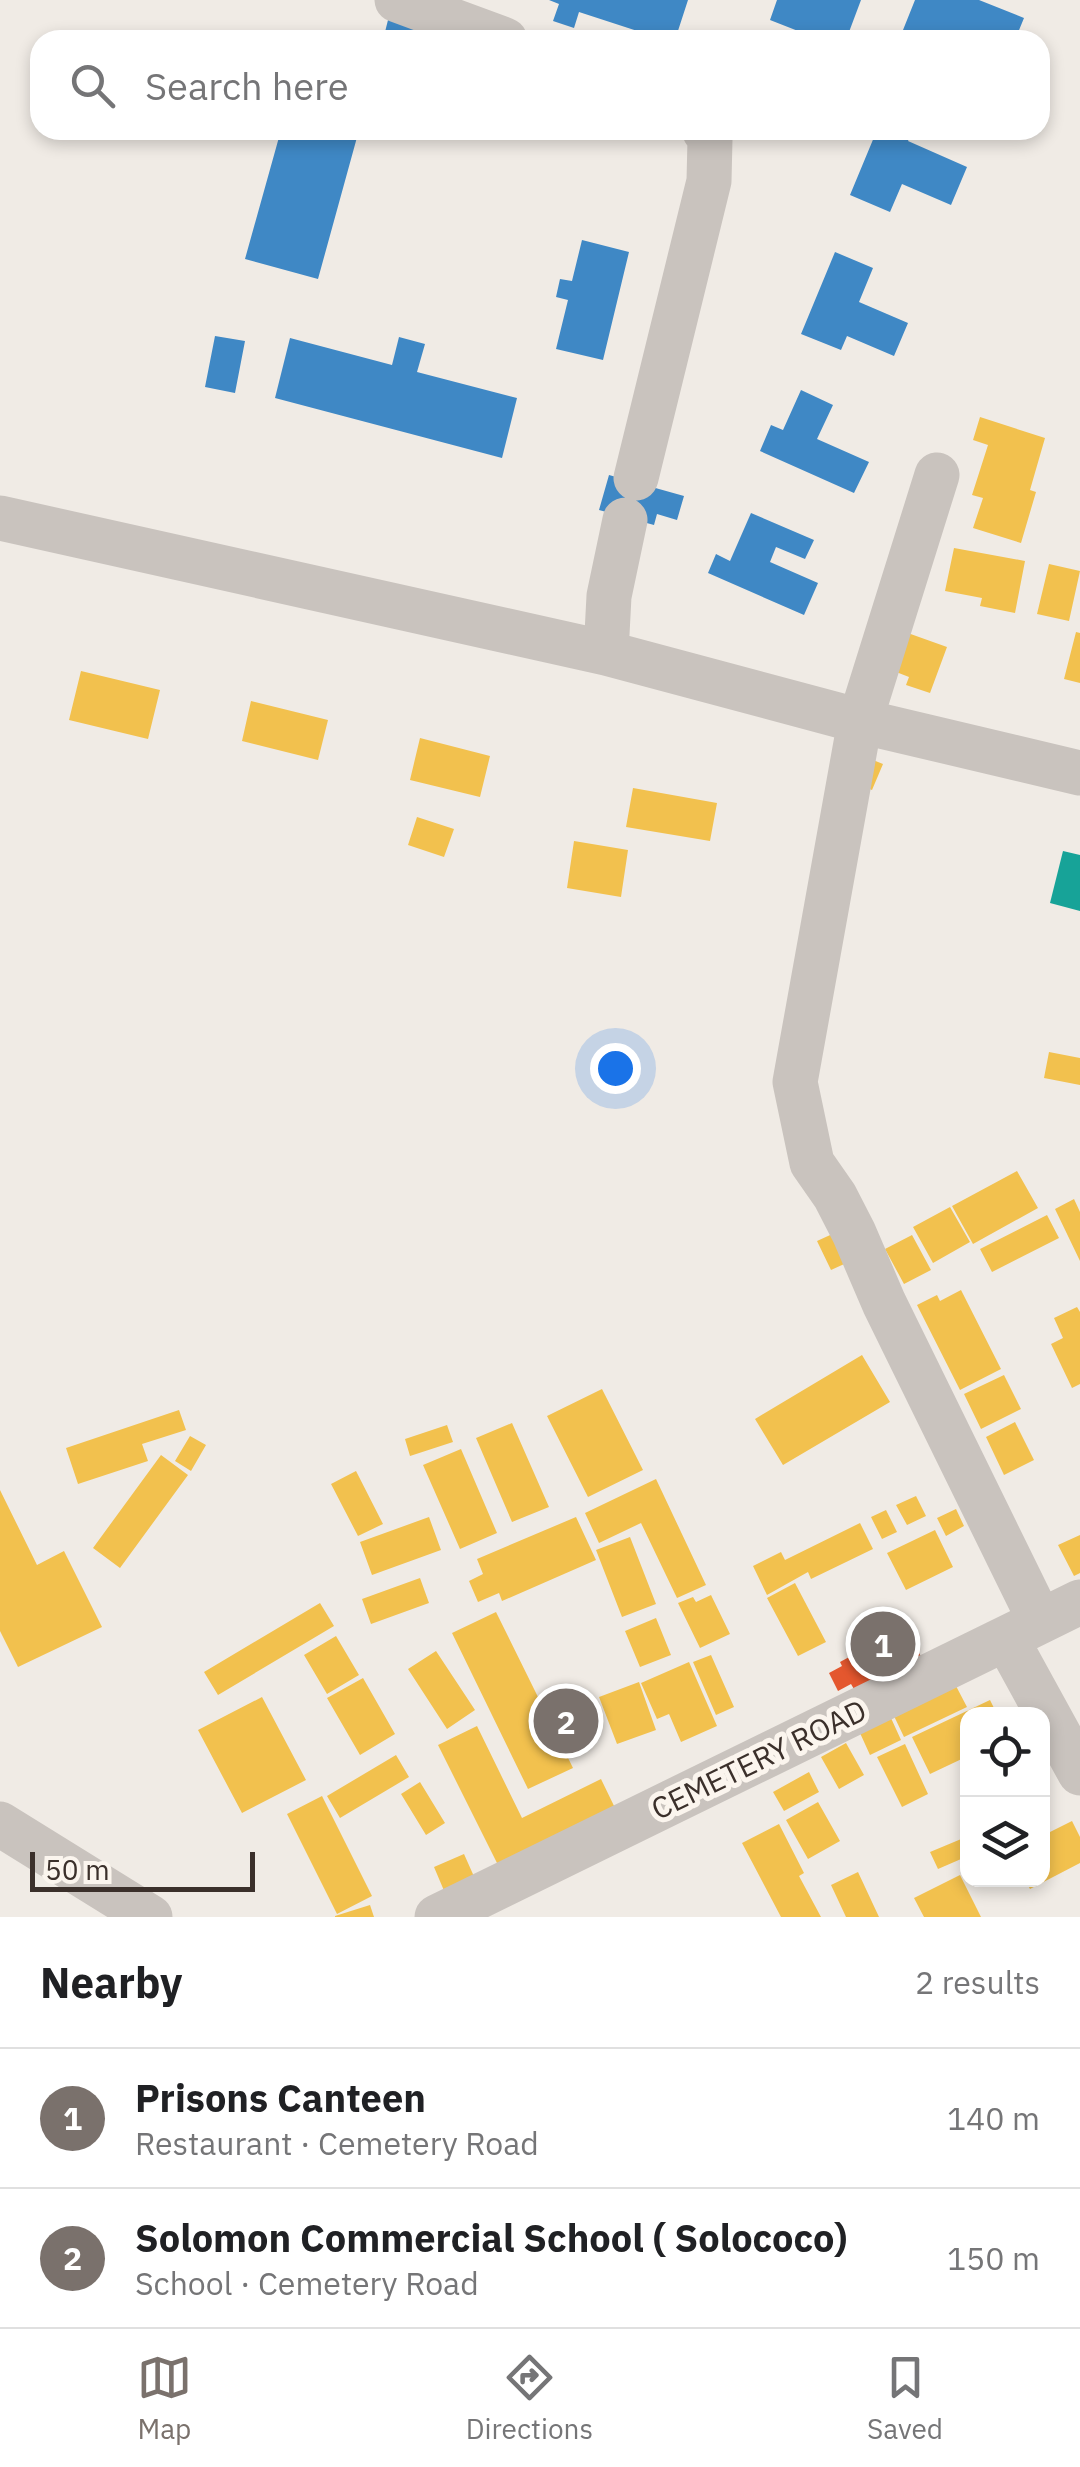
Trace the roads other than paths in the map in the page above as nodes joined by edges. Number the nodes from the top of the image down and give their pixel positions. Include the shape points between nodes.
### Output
1 (396, 0) edge
2 (478, 30) edge
3 (710, 140) edge
4 (937, 475) dead end
5 (0, 518) edge
6 (606, 652) junction
7 (860, 721) junction
8 (1080, 773) edge
9 (1080, 1602) edge
10 (1023, 1631) junction
11 (1080, 1774) edge
12 (0, 1824) edge
13 (150, 1917) edge
14 (437, 1917) edge

1 - 2 street
3 - 6 street via 709,181 609,596
4 - 7 street
5 - 6 street
6 - 7 street
7 - 8 street
7 - 10 street via 796,1082 802,1128 812,1163 854,1233
9 - 10 street, CEMETERY ROAD
10 - 11 street
10 - 14 street, CEMETERY ROAD
12 - 13 street

